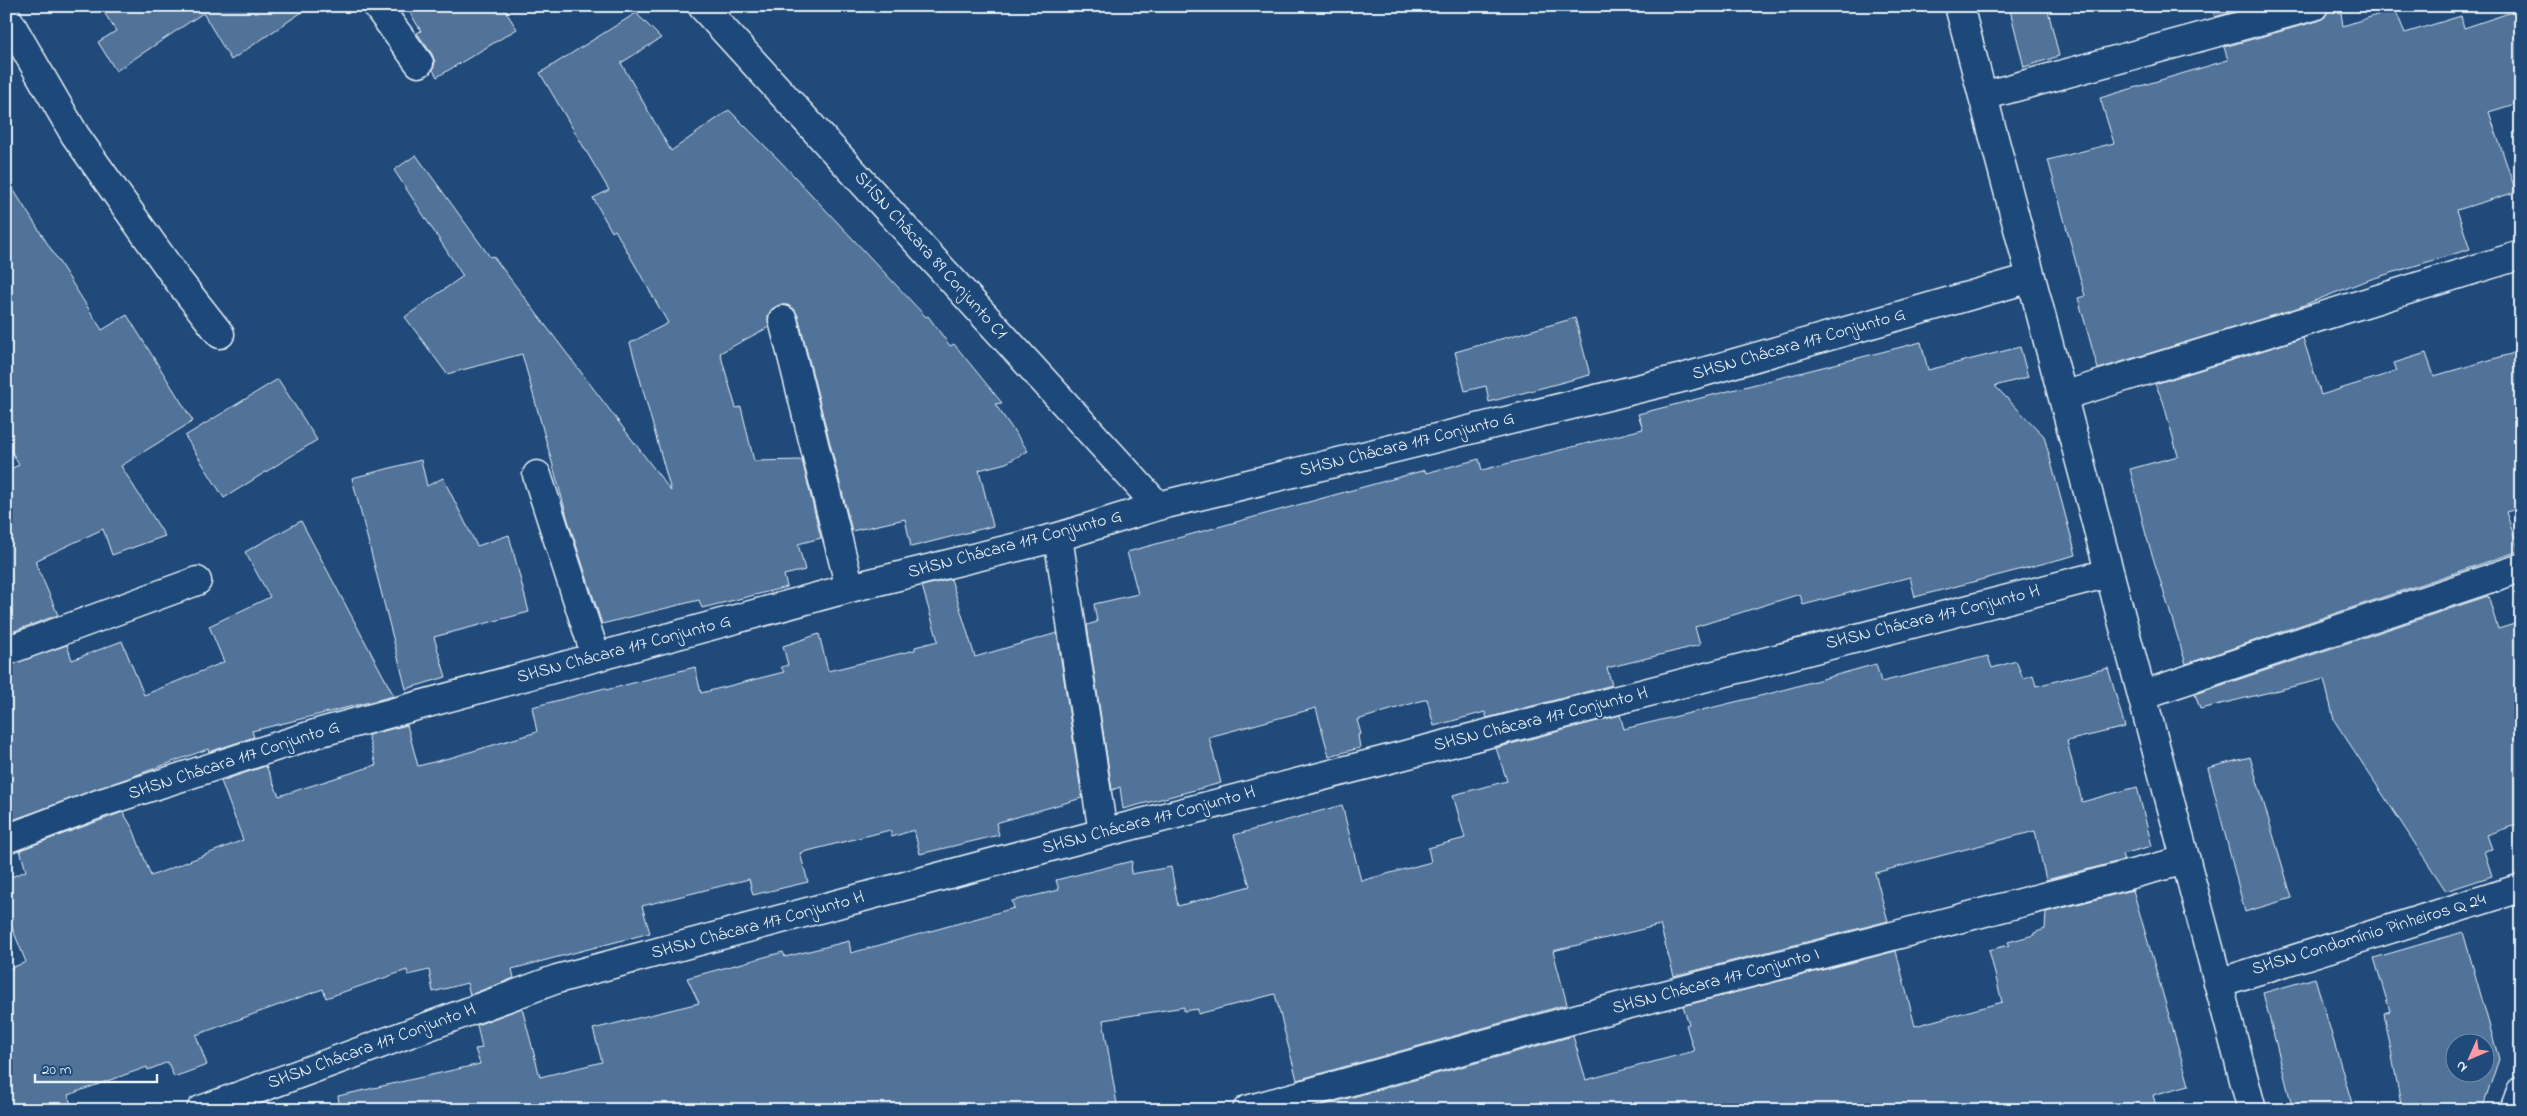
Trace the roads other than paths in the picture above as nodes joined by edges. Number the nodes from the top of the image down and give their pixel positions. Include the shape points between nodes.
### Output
1 (377, 6) edge
2 (702, 6) edge
3 (1959, 6) edge
4 (2314, 6) edge
5 (6, 16) edge
6 (419, 63) dead end
7 (1983, 96) junction
8 (2521, 255) edge
9 (2031, 278) junction
10 (783, 320) dead end
11 (220, 334) dead end
12 (2062, 396) junction
13 (537, 475) dead end
14 (1158, 506) junction
15 (1058, 537) junction
16 (2521, 568) edge
17 (2109, 573) junction
18 (197, 582) dead end
19 (850, 588) junction
20 (6, 651) edge
21 (596, 657) junction
22 (2142, 695) junction
23 (1103, 833) junction
24 (6, 839) edge
25 (2186, 860) junction
26 (2521, 888) edge
27 (2218, 983) junction
28 (2521, 1091) edge
29 (201, 1110) edge
30 (1247, 1110) edge
31 (2252, 1110) edge
32 (2514, 1110) edge

1 - 6 street
2 - 14 street, SHSN Chácara 89 Conjunto C1
3 - 7 street
4 - 7 street
5 - 11 street via 75,135
7 - 9 street
8 - 12 street
9 - 12 street
9 - 14 street, SHSN Chácara 117 Conjunto G via 1686,378
10 - 19 street
12 - 17 street
13 - 21 street
14 - 15 street, SHSN Chácara 117 Conjunto G
15 - 19 street, SHSN Chácara 117 Conjunto G
15 - 23 street
16 - 22 street
17 - 22 street
17 - 23 street, SHSN Chácara 117 Conjunto H
18 - 20 street
19 - 21 street, SHSN Chácara 117 Conjunto G
21 - 24 street, SHSN Chácara 117 Conjunto G via 321,732 101,803
22 - 25 street
23 - 29 street, SHSN Chácara 117 Conjunto H via 557,979
25 - 27 street
25 - 30 street, SHSN Chácara 117 Conjunto I via 1618,1007
26 - 27 street, SHSN Condomínio Pinheiros Q 24
27 - 31 street
28 - 32 street

